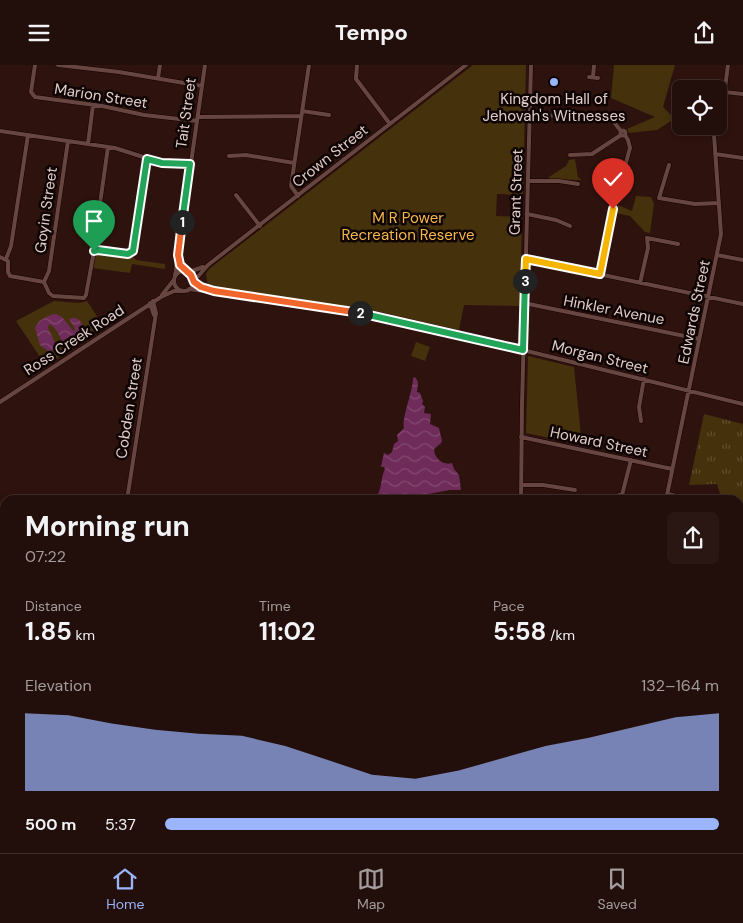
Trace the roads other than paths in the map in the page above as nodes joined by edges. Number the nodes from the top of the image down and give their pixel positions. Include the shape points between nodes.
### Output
1 (35, 65) edge
2 (58, 65) edge
3 (120, 65) edge
4 (160, 65) edge
5 (205, 65) edge
6 (309, 65) edge
7 (357, 65) edge
8 (466, 65) edge
9 (531, 65) edge
10 (594, 65) edge
11 (728, 65) edge
12 (119, 72) junction
13 (593, 77) dead end
14 (158, 78) junction
15 (726, 80) edge
16 (202, 86) junction
17 (727, 92) edge
18 (743, 93) edge
19 (93, 105) junction
20 (302, 111) junction
21 (329, 115) dead end
22 (529, 115) junction
23 (301, 116) junction
24 (197, 119) junction
25 (390, 123) junction
26 (0, 131) edge
27 (622, 134) junction
28 (28, 135) junction
29 (714, 135) edge
30 (68, 141) junction
31 (88, 144) junction
32 (108, 147) junction
33 (570, 155) dead end
34 (715, 155) junction
35 (230, 156) dead end
36 (743, 158) edge
37 (147, 159) junction
38 (294, 163) junction
39 (190, 164) junction
40 (669, 165) dead end
41 (528, 181) junction
42 (578, 184) dead end
43 (236, 195) dead end
44 (298, 196) junction
45 (719, 203) junction
46 (527, 214) junction
47 (181, 223) junction
48 (260, 225) junction
49 (570, 226) dead end
50 (678, 245) dead end
51 (96, 250) junction
52 (717, 255) junction
53 (0, 257) edge
54 (6, 259) junction
55 (526, 259) junction
56 (743, 260) edge
57 (208, 265) junction
58 (187, 272) junction
59 (600, 274) junction
60 (174, 278) junction
61 (194, 281) junction
62 (44, 282) junction
63 (640, 283) junction
64 (190, 289) junction
65 (182, 291) junction
66 (214, 291) junction
67 (708, 296) junction
68 (160, 297) junction
69 (152, 302) junction
70 (524, 303) junction
71 (743, 304) edge
72 (699, 339) junction
73 (523, 350) junction
74 (644, 379) junction
75 (688, 390) junction
76 (0, 402) edge
77 (743, 404) edge
78 (641, 421) dead end
79 (521, 437) junction
80 (631, 460) junction
81 (672, 469) junction
82 (521, 485) junction
83 (575, 489) dead end
84 (667, 494) joint
85 (127, 495) edge
86 (521, 495) edge
87 (619, 495) dead end
88 (672, 495) edge

1 - 19 street, Marion Street via 31,92 34,97
2 - 12 street
3 - 12 street
4 - 14 street
5 - 16 street, Tait Street
6 - 20 street
7 - 25 street via 356,79
8 - 25 street, Crown Street
9 - 22 street, Grant Street
10 - 13 street
11 - 15 street
12 - 14 street
14 - 16 street
16 - 24 street, Tait Street
17 - 18 street
19 - 24 street, Marion Street via 144,115
19 - 31 street
20 - 21 street
20 - 23 street
22 - 27 street via 605,117 612,120
22 - 41 street, Grant Street
23 - 24 street, Marion Street
23 - 38 street
24 - 39 street, Tait Street
25 - 44 street, Crown Street
26 - 28 street
27 - 33 street via 592,154
27 - 59 street via 628,139 630,149
28 - 30 street
28 - 54 street via 12,246
29 - 34 street, Edwards Street
30 - 31 street
30 - 62 street, Goyin Street via 49,271
31 - 32 street
32 - 37 street
32 - 51 street
34 - 36 street
34 - 45 street, Edwards Street
35 - 38 street via 246,155
37 - 39 street
37 - 51 street via 133,251 127,254
38 - 44 street via 291,187
39 - 47 street, Tait Street
40 - 45 street via 659,198 696,204
41 - 42 street
41 - 46 street, Grant Street
43 - 48 street
44 - 48 street, Crown Street
45 - 52 street, Edwards Street via 721,234
46 - 49 street
46 - 55 street, Grant Street
47 - 58 street, Tait Street via 178,258
47 - 60 street, Tait Street
48 - 57 street, Crown Street
50 - 63 street via 648,239
51 - 62 street via 92,254 84,297 52,295
52 - 56 street
52 - 67 street, Edwards Street
53 - 54 street
54 - 62 street via 10,276
55 - 59 street
55 - 70 street, Grant Street
57 - 58 street, Crown Street
57 - 61 street, Crown Street
58 - 60 street via 180,272
58 - 61 street
59 - 63 street
60 - 65 street via 176,288
60 - 68 street
61 - 64 street
61 - 66 street, Morgan Street
63 - 67 street
64 - 65 street
64 - 66 street, Morgan Street
65 - 68 street
66 - 73 street, Morgan Street via 367,315
67 - 71 street
67 - 72 street, Edwards Street
68 - 69 street, Ross Creek Road
69 - 76 street, Ross Creek Road
69 - 85 street, Cobden Street via 156,311
70 - 72 street, Hinkler Avenue
70 - 73 street, Grant Street
72 - 75 street, Edwards Street
73 - 74 street, Morgan Street
73 - 79 street, Grant Street
74 - 75 street, Morgan Street
74 - 78 street via 639,407
75 - 77 street, Morgan Street
75 - 81 street, Edwards Street
79 - 80 street, Howard Street
79 - 82 street, Grant Street
80 - 81 street, Howard Street
80 - 87 street via 622,495
81 - 84 street, Edwards Street
82 - 83 street
82 - 86 street, Grant Street
84 - 88 street

